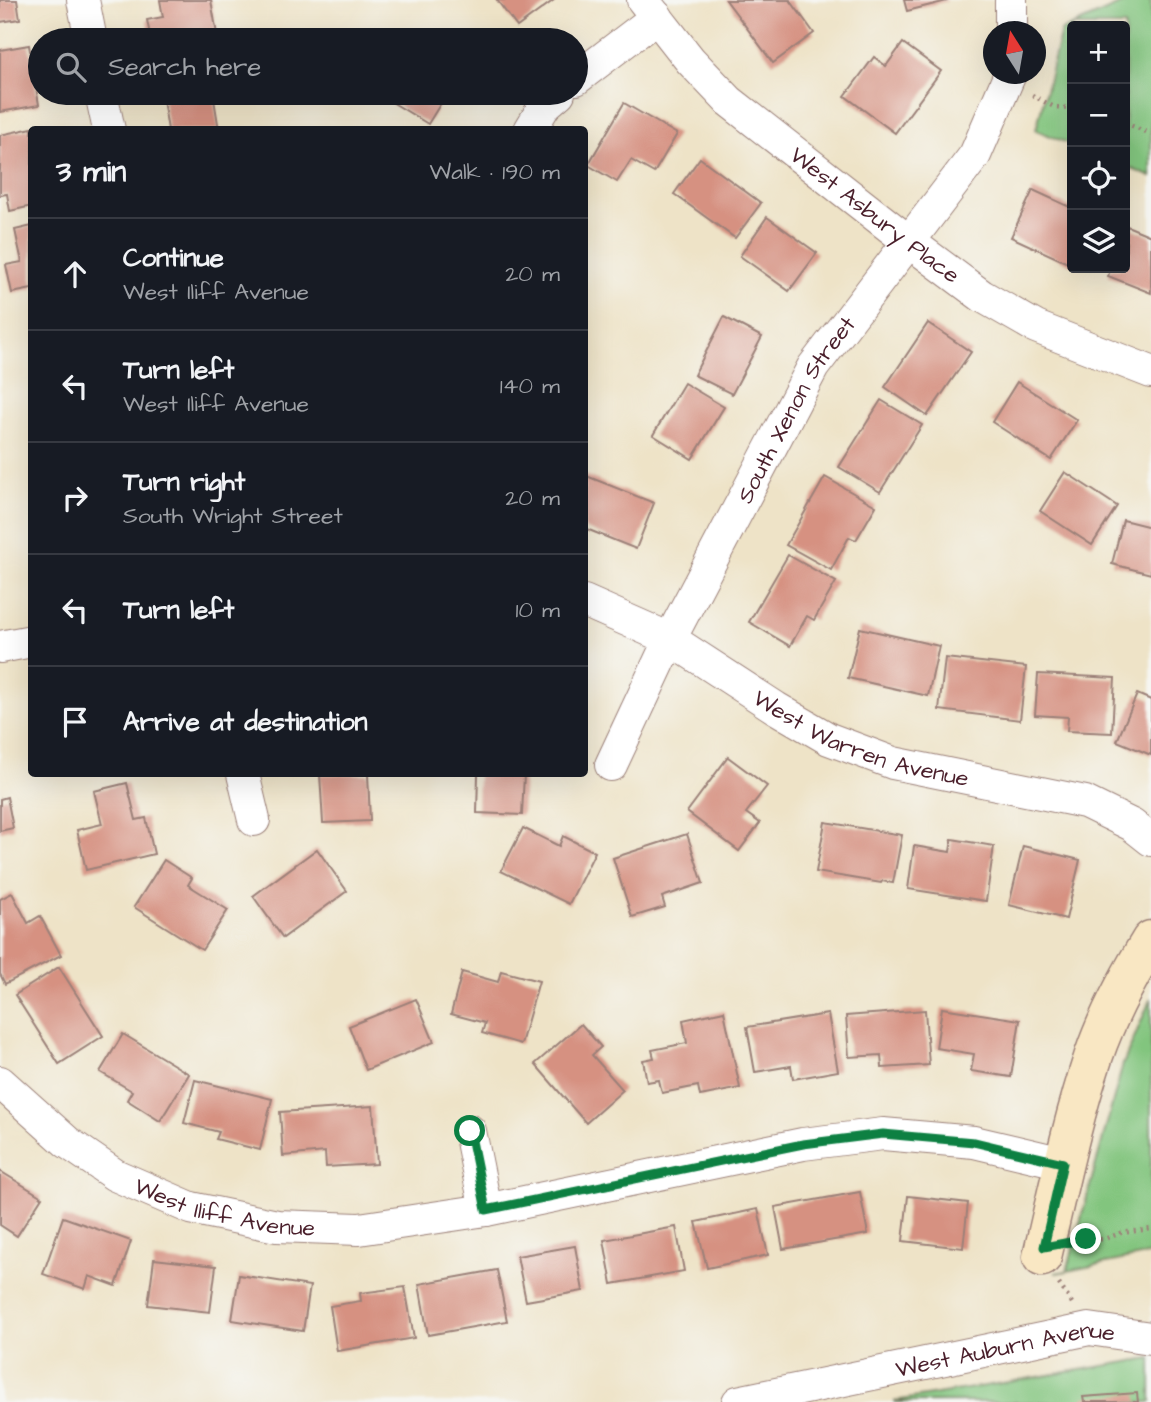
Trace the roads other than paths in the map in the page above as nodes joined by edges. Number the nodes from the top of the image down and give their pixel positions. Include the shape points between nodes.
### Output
1 (83, 0) edge
2 (1011, 0) edge
3 (650, 8) edge
4 (1011, 21) edge
5 (89, 28) edge
6 (588, 67) edge
7 (1006, 84) edge
8 (104, 105) edge
9 (545, 105) edge
10 (108, 126) edge
11 (532, 126) edge
12 (908, 241) junction
13 (1151, 372) edge
14 (588, 603) edge
15 (670, 639) junction
16 (28, 642) edge
17 (0, 647) edge
18 (611, 765) dead end
19 (244, 777) edge
20 (254, 820) dead end
21 (1151, 840) edge
22 (1151, 940) edge
23 (0, 1083) edge
24 (470, 1131) dead end
25 (1063, 1163) junction
26 (486, 1210) junction
27 (1043, 1252) road end
28 (1151, 1338) edge
29 (738, 1402) edge

1 - 5 street
2 - 4 street
3 - 6 street
3 - 12 street, West Asbury Place via 729,101
7 - 12 street, South Xenon Street via 975,155
8 - 10 street
9 - 11 street
12 - 13 street, West Asbury Place via 982,296 1036,327
12 - 15 street, South Xenon Street via 813,368
14 - 15 street, West Warren Avenue
15 - 18 street, South Xenon Street
15 - 21 street, West Warren Avenue via 830,739 893,763 1085,802 1132,824
16 - 17 street
19 - 20 street
22 - 25 street via 1127,980 1095,1054
23 - 26 street, West Iliff Avenue via 67,1142 115,1175 191,1208 277,1226 359,1229
24 - 26 street
25 - 26 street, West Iliff Avenue via 974,1142 883,1134 803,1144
25 - 27 street
28 - 29 street, West Auburn Avenue via 1089,1329

